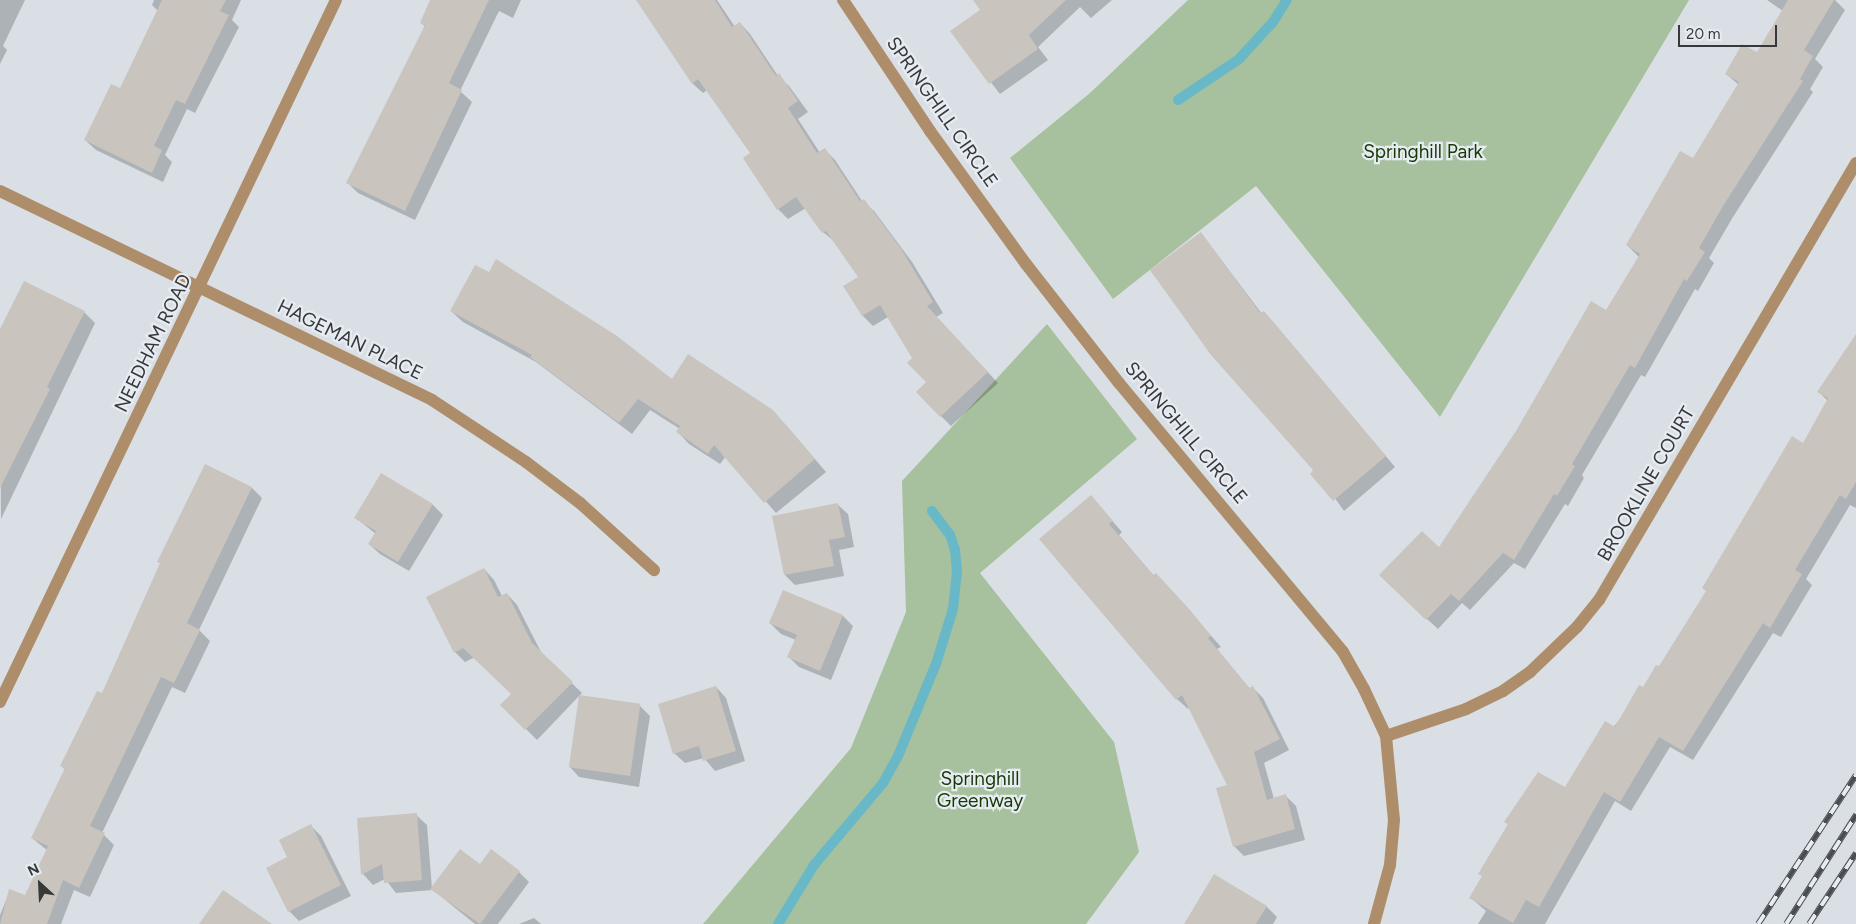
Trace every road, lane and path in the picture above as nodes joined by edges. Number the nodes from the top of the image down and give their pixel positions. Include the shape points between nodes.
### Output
1 (336, 0) edge
2 (843, 0) edge
3 (1856, 163) edge
4 (0, 191) edge
5 (201, 288) junction
6 (654, 570) dead end
7 (0, 702) edge
8 (1386, 736) junction
9 (1374, 924) edge

1 - 5 street, NEEDHAM ROAD
2 - 8 street, SPRINGHILL CIRCLE via 930,131 1032,272 1118,383 1343,652
3 - 8 street, BROOKLINE COURT via 1599,600 1577,627 1530,672 1502,691 1466,709
4 - 5 street, HAGEMAN PLACE
5 - 6 street, HAGEMAN PLACE via 432,400 526,462 580,503
5 - 7 street, NEEDHAM ROAD
8 - 9 street, SPRINGHILL CIRCLE via 1394,820 1390,864

